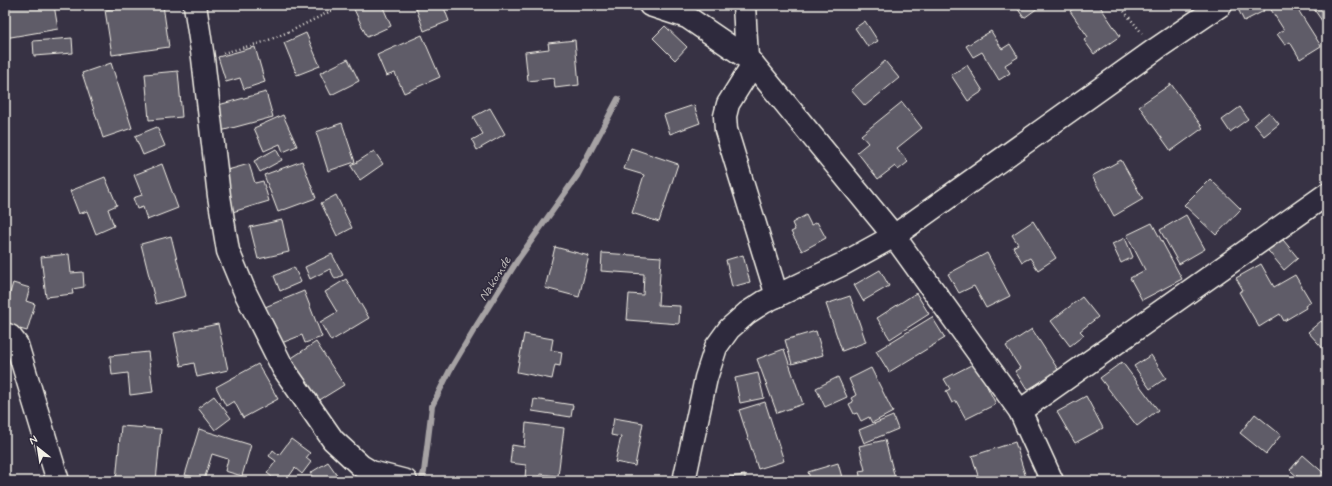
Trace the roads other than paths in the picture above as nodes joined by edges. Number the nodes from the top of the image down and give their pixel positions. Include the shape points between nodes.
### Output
1 (195, 5) edge
2 (650, 5) edge
3 (744, 5) edge
4 (1220, 5) edge
5 (750, 61) junction
6 (1327, 194) edge
7 (894, 236) junction
8 (777, 296) junction
9 (5, 334) edge
10 (1020, 411) junction
11 (58, 481) edge
12 (406, 481) edge
13 (684, 481) edge
14 (1052, 481) edge

1 - 12 street via 228,251 245,292 283,368 333,440 371,472
2 - 5 street via 687,18
3 - 5 street
4 - 7 street
5 - 7 street
5 - 8 street via 728,104 725,116 726,130
6 - 10 street
7 - 8 street
7 - 10 street
8 - 13 street via 738,321 716,347 706,378
9 - 11 street via 17,345
10 - 14 street

